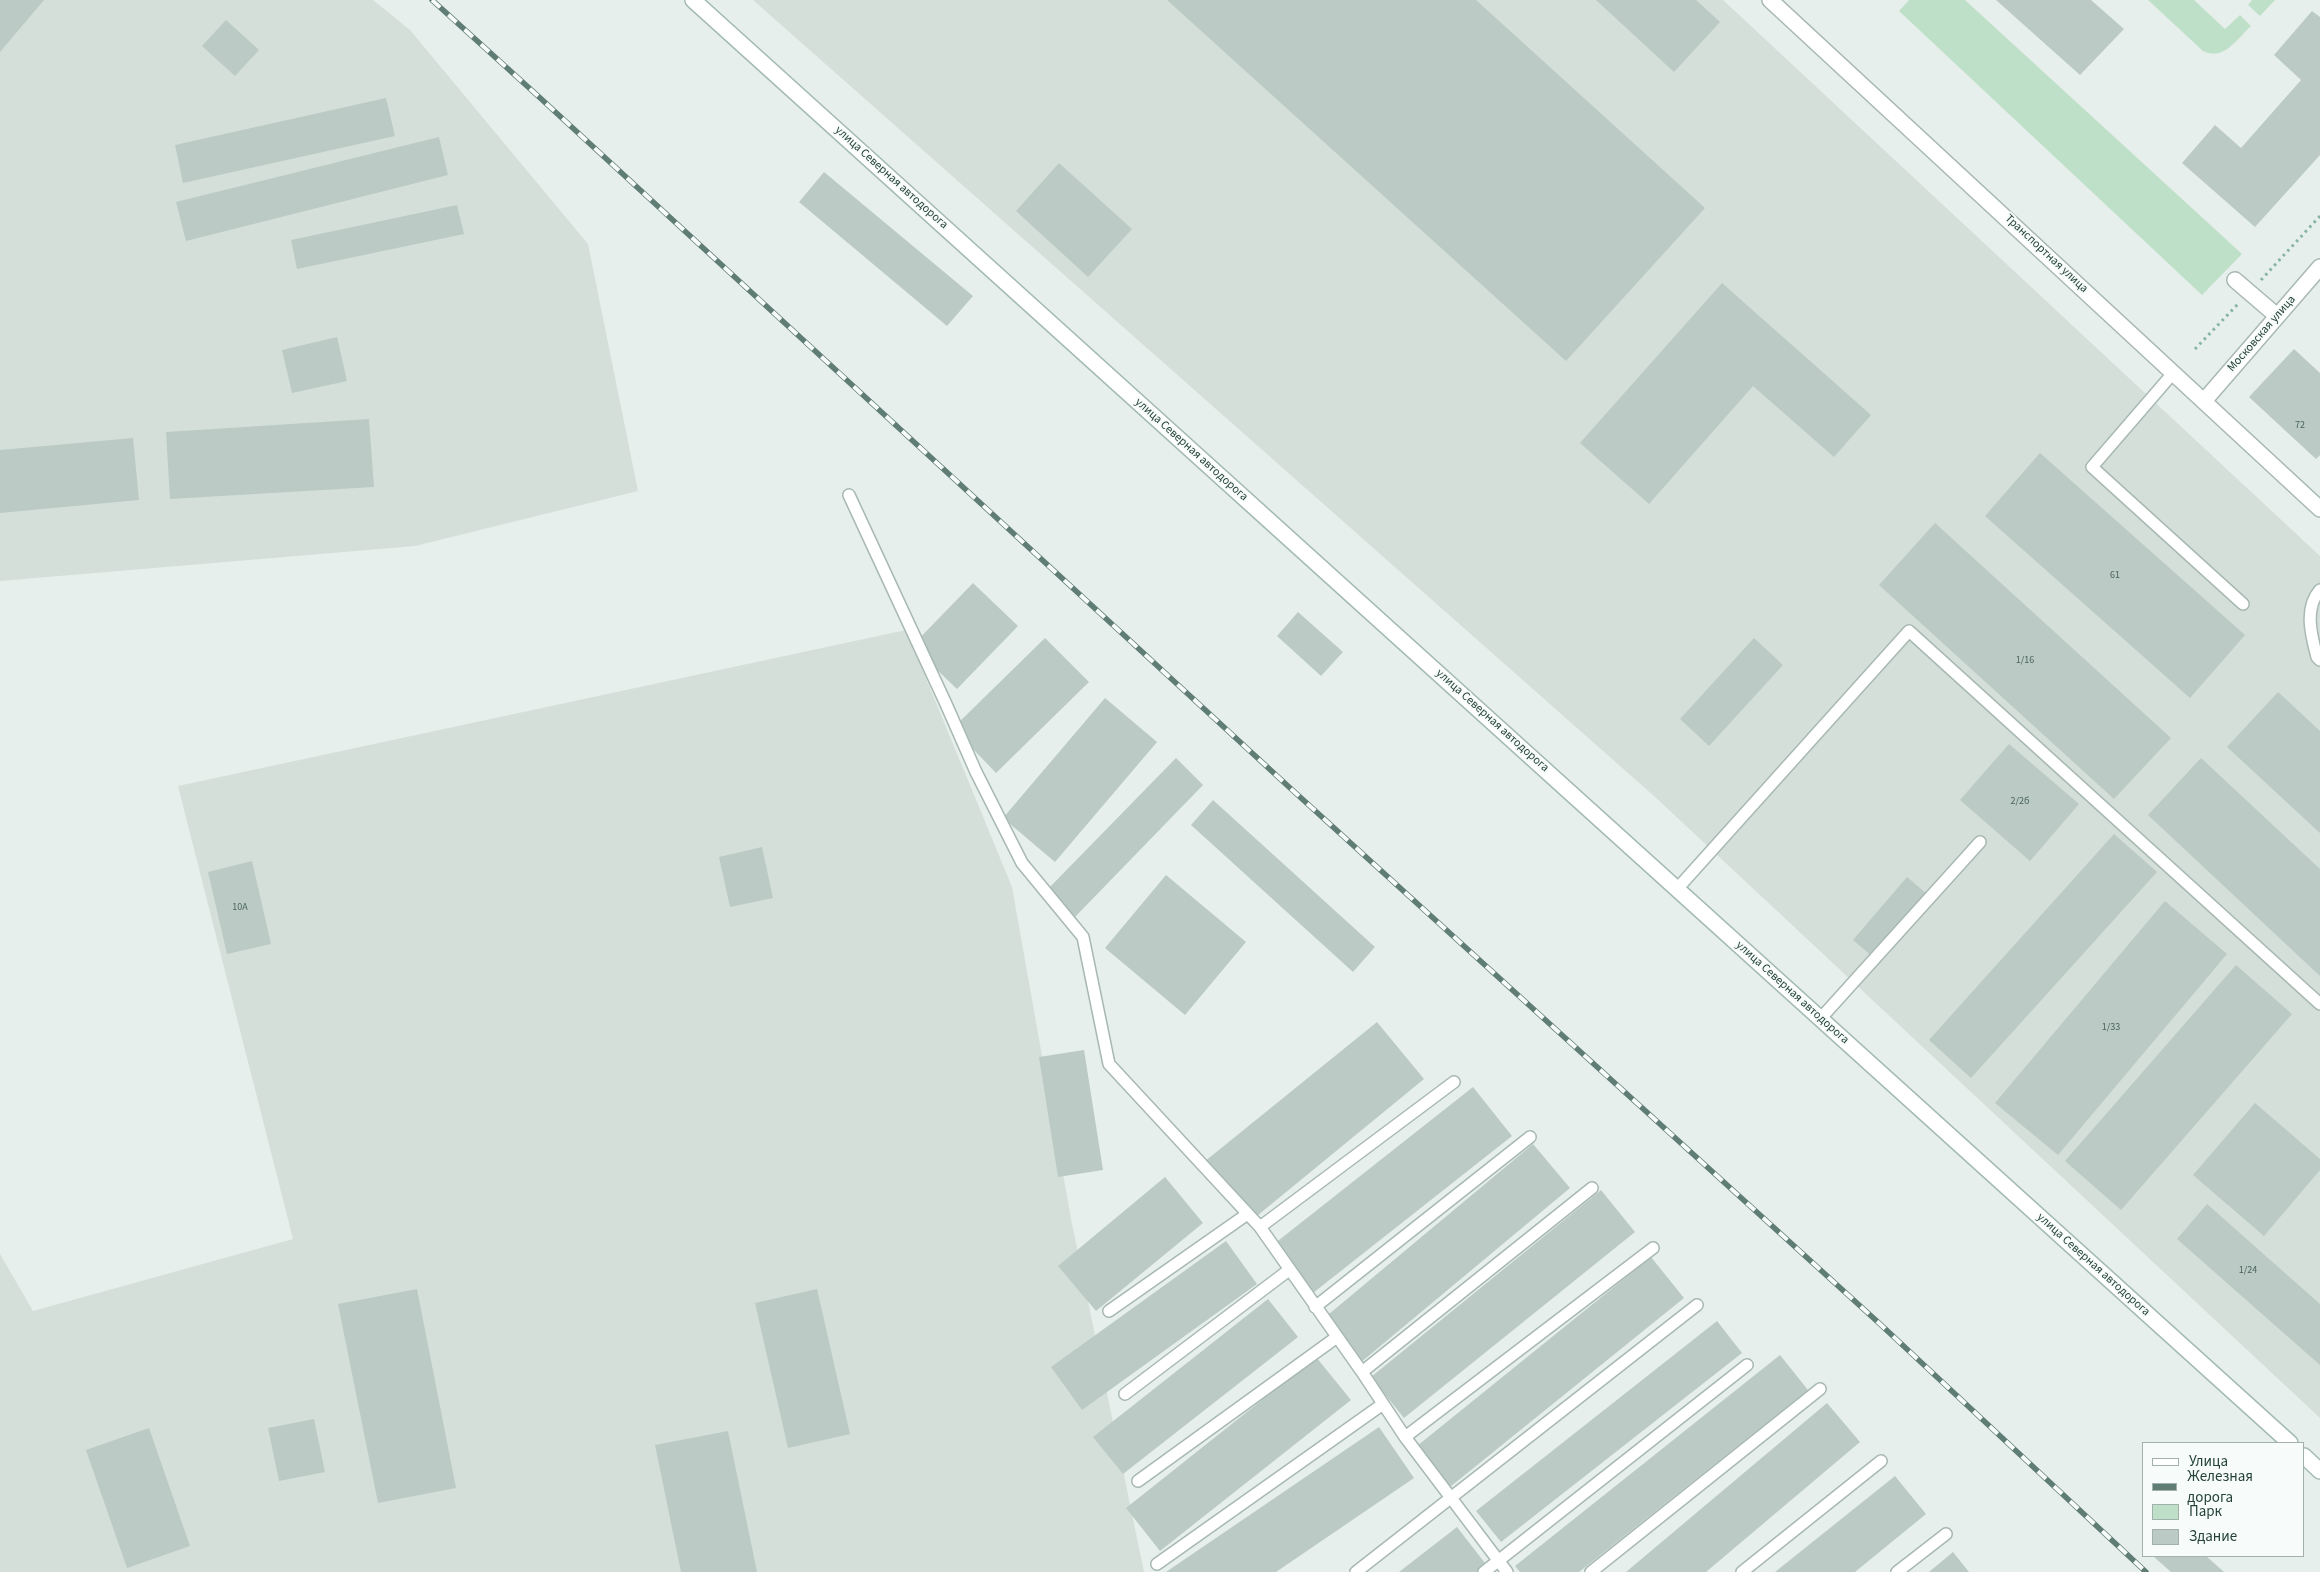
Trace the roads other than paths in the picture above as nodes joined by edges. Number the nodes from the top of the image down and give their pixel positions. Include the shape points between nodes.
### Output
1 (693, 0) edge
2 (1770, 0) edge
3 (2320, 267) edge
4 (2235, 280) dead end
5 (2277, 316) junction
6 (2174, 372) junction
7 (2204, 401) junction
8 (849, 495) dead end
9 (2320, 509) edge
10 (2320, 590) edge
11 (2243, 604) dead end
12 (2320, 660) edge
13 (1980, 842) dead end
14 (1677, 888) junction
15 (2320, 1004) edge
16 (1820, 1018) junction
17 (1454, 1082) dead end
18 (1530, 1137) dead end
19 (1592, 1188) dead end
20 (1246, 1215) junction
21 (1260, 1227) junction
22 (1653, 1248) dead end
23 (1289, 1270) junction
24 (1698, 1305) dead end
25 (1315, 1307) junction
26 (1109, 1311) dead end
27 (1337, 1337) junction
28 (1747, 1365) dead end
29 (1362, 1372) junction
30 (1820, 1389) dead end
31 (1125, 1394) dead end
32 (1383, 1404) junction
33 (1404, 1437) junction
34 (2289, 1442) edge
35 (2305, 1457) edge
36 (1881, 1460) dead end
37 (2320, 1470) edge
38 (1138, 1482) dead end
39 (1451, 1498) junction
40 (1946, 1534) dead end
41 (1498, 1561) junction
42 (1156, 1564) dead end
43 (1356, 1572) edge
44 (1484, 1572) edge
45 (1507, 1572) edge
46 (1590, 1572) edge
47 (1742, 1572) edge
48 (1897, 1572) edge

1 - 14 main road, улица Северная автодорога
2 - 6 main road, Транспортная улица
3 - 5 main road, Московская улица
4 - 5 main road
5 - 7 main road, Московская улица
6 - 7 main road, Транспортная улица
6 - 11 lane via 2092,467
7 - 9 main road, Транспортная улица
8 - 20 lane via 976,772 1022,863 1083,937 1109,1064
10 - 12 lane via 2314,597 2309,630
13 - 16 lane
14 - 15 lane via 1909,631
14 - 16 main road, улица Северная автодорога
16 - 34 main road, улица Северная автодорога
17 - 21 lane
18 - 25 lane
19 - 29 lane
20 - 21 lane
20 - 26 lane
21 - 23 lane
22 - 33 lane
23 - 25 lane
23 - 31 lane
24 - 39 lane
25 - 27 lane
27 - 29 lane
27 - 38 lane
28 - 41 lane
29 - 32 lane
30 - 46 lane
32 - 33 lane
32 - 42 lane
33 - 39 lane
35 - 37 main road
36 - 47 lane
39 - 41 lane
39 - 43 lane
40 - 48 lane
41 - 44 lane
41 - 45 lane

